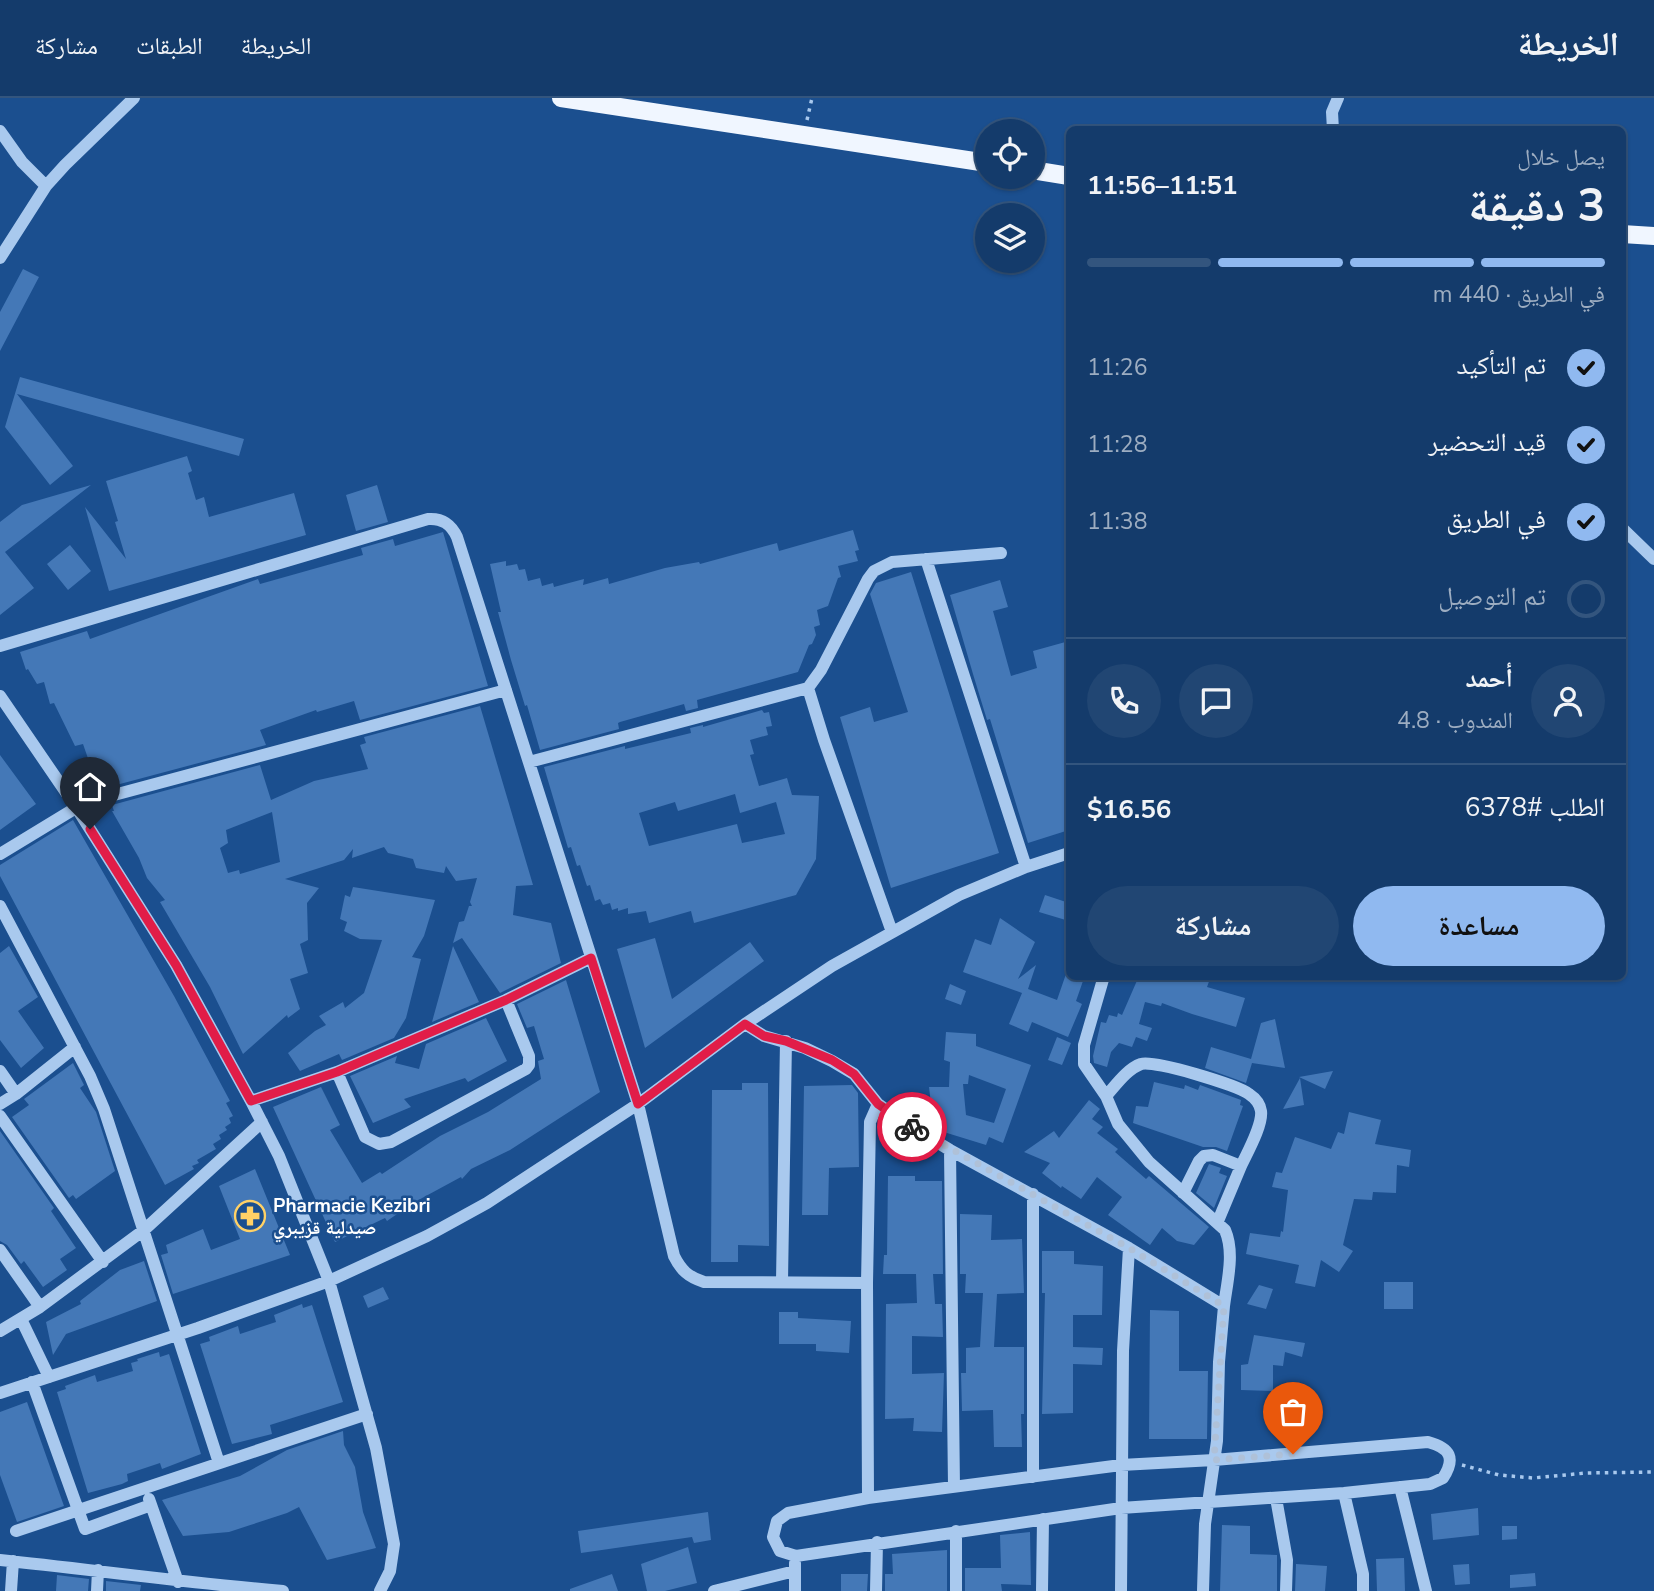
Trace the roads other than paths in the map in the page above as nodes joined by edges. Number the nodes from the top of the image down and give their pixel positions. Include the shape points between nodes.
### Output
1 (134, 98) edge
2 (561, 98) edge
3 (1338, 98) edge
4 (1333, 126) edge
5 (0, 131) edge
6 (975, 161) edge
7 (1045, 172) edge
8 (1066, 176) edge
9 (46, 187) junction
10 (1626, 234) edge
11 (1654, 236) edge
12 (0, 258) edge
13 (1626, 532) edge
14 (1001, 553) dead end
15 (926, 559) junction
16 (1654, 559) edge
17 (0, 646) edge
18 (808, 688) junction
19 (506, 690) junction
20 (0, 696) edge
21 (529, 762) junction
22 (76, 807) junction
23 (0, 854) edge
24 (1066, 854) edge
25 (1026, 867) junction
26 (0, 906) edge
27 (892, 932) junction
28 (591, 958) junction
29 (1103, 980) edge
30 (506, 1000) junction
31 (745, 1024) junction
32 (786, 1041) junction
33 (75, 1047) junction
34 (0, 1071) edge
35 (337, 1072) junction
36 (16, 1094) junction
37 (1105, 1096) junction
38 (251, 1101) junction
39 (0, 1104) edge
40 (638, 1104) junction
41 (878, 1104) junction
42 (0, 1116) edge
43 (262, 1122) junction
44 (950, 1150) junction
45 (1241, 1167) junction
46 (1183, 1193) junction
47 (1033, 1194) junction
48 (1218, 1221) junction
49 (145, 1230) junction
50 (1129, 1248) junction
51 (0, 1250) edge
52 (103, 1262) junction
53 (330, 1281) junction
54 (782, 1281) junction
55 (867, 1283) junction
56 (1224, 1306) junction
57 (40, 1307) junction
58 (21, 1319) junction
59 (0, 1331) edge
60 (179, 1334) junction
61 (49, 1377) junction
62 (32, 1382) junction
63 (0, 1393) edge
64 (366, 1414) junction
65 (1214, 1460) junction
66 (219, 1463) junction
67 (1121, 1465) junction
68 (1033, 1477) junction
69 (954, 1487) junction
70 (1401, 1487) junction
71 (146, 1488) junction
72 (1344, 1493) junction
73 (868, 1498) junction
74 (1276, 1498) junction
75 (1208, 1503) junction
76 (151, 1505) junction
77 (1121, 1508) junction
78 (79, 1511) junction
79 (1043, 1519) junction
80 (16, 1531) dead end
81 (956, 1531) junction
82 (877, 1542) junction
83 (796, 1556) junction
84 (6, 1561) edge
85 (98, 1570) junction
86 (795, 1571) junction
87 (178, 1582) junction
88 (11, 1591) edge
89 (97, 1591) edge
90 (283, 1591) edge
91 (380, 1591) edge
92 (714, 1591) edge
93 (794, 1591) edge
94 (876, 1591) edge
95 (956, 1591) edge
96 (1042, 1591) edge
97 (1121, 1591) edge
98 (1203, 1591) edge
99 (1286, 1591) edge
100 (1363, 1591) edge
101 (1426, 1591) edge

1 - 9 street
2 - 6 main road
3 - 4 street
5 - 9 street
7 - 8 main road
9 - 12 street
10 - 11 main road
13 - 16 street
14 - 15 street
15 - 18 street via 892,562 874,571
15 - 25 street
17 - 19 street via 435,519 449,525 457,537
18 - 21 street
18 - 27 street
19 - 21 street
19 - 22 street
20 - 22 street
21 - 28 street
22 - 23 street
22 - 38 street via 176,965
24 - 25 street
25 - 27 street via 959,895
26 - 33 street
27 - 31 street
28 - 30 street
28 - 40 street
29 - 37 street via 1083,1056
30 - 35 street
30 - 35 street via 529,1056 526,1069 391,1142 379,1144 365,1137
31 - 32 street via 764,1036
31 - 40 street
32 - 41 street via 854,1074
32 - 54 street
33 - 36 street
33 - 49 street via 104,1109
34 - 36 street
35 - 38 street
36 - 39 street
37 - 45 street via 1125,1075 1146,1063 1241,1089 1258,1102 1261,1111
37 - 46 street via 1132,1142
38 - 43 street
40 - 53 street via 487,1203
40 - 54 street via 680,1268 704,1282
41 - 44 street
41 - 55 street via 870,1122
42 - 52 street
43 - 49 street
43 - 53 street
44 - 47 street
44 - 69 street
45 - 46 street via 1204,1156
45 - 48 street
46 - 48 street
47 - 50 street
47 - 68 street
48 - 56 street via 1230,1240
49 - 52 street
49 - 60 street
50 - 56 street
50 - 67 street
51 - 57 street
52 - 57 street
53 - 60 street
53 - 64 street
54 - 55 street
55 - 73 street
56 - 65 street
57 - 58 street
58 - 59 street
58 - 61 street
60 - 61 street
60 - 66 street
61 - 62 street
62 - 63 street
62 - 78 street
64 - 66 street
64 - 91 street via 394,1544 390,1571
65 - 67 street
65 - 70 street via 1427,1443 1448,1452 1450,1461 1443,1478
65 - 75 street
66 - 71 street
67 - 68 street
67 - 77 street
68 - 69 street
69 - 73 street
70 - 72 street
70 - 101 street
71 - 76 street
71 - 78 street
72 - 74 street
72 - 100 street
73 - 83 street via 782,1515 774,1528 775,1543 780,1551
74 - 75 street
74 - 99 street via 1287,1560
75 - 77 street
75 - 98 street
76 - 78 street via 85,1529
76 - 87 street
77 - 79 street
77 - 97 street
78 - 80 street
79 - 81 street
79 - 96 street
81 - 82 street
81 - 95 street
82 - 83 street
82 - 94 street
83 - 86 street
84 - 85 street
84 - 88 street
85 - 87 street
85 - 89 street
86 - 92 street
86 - 93 street
87 - 90 street

